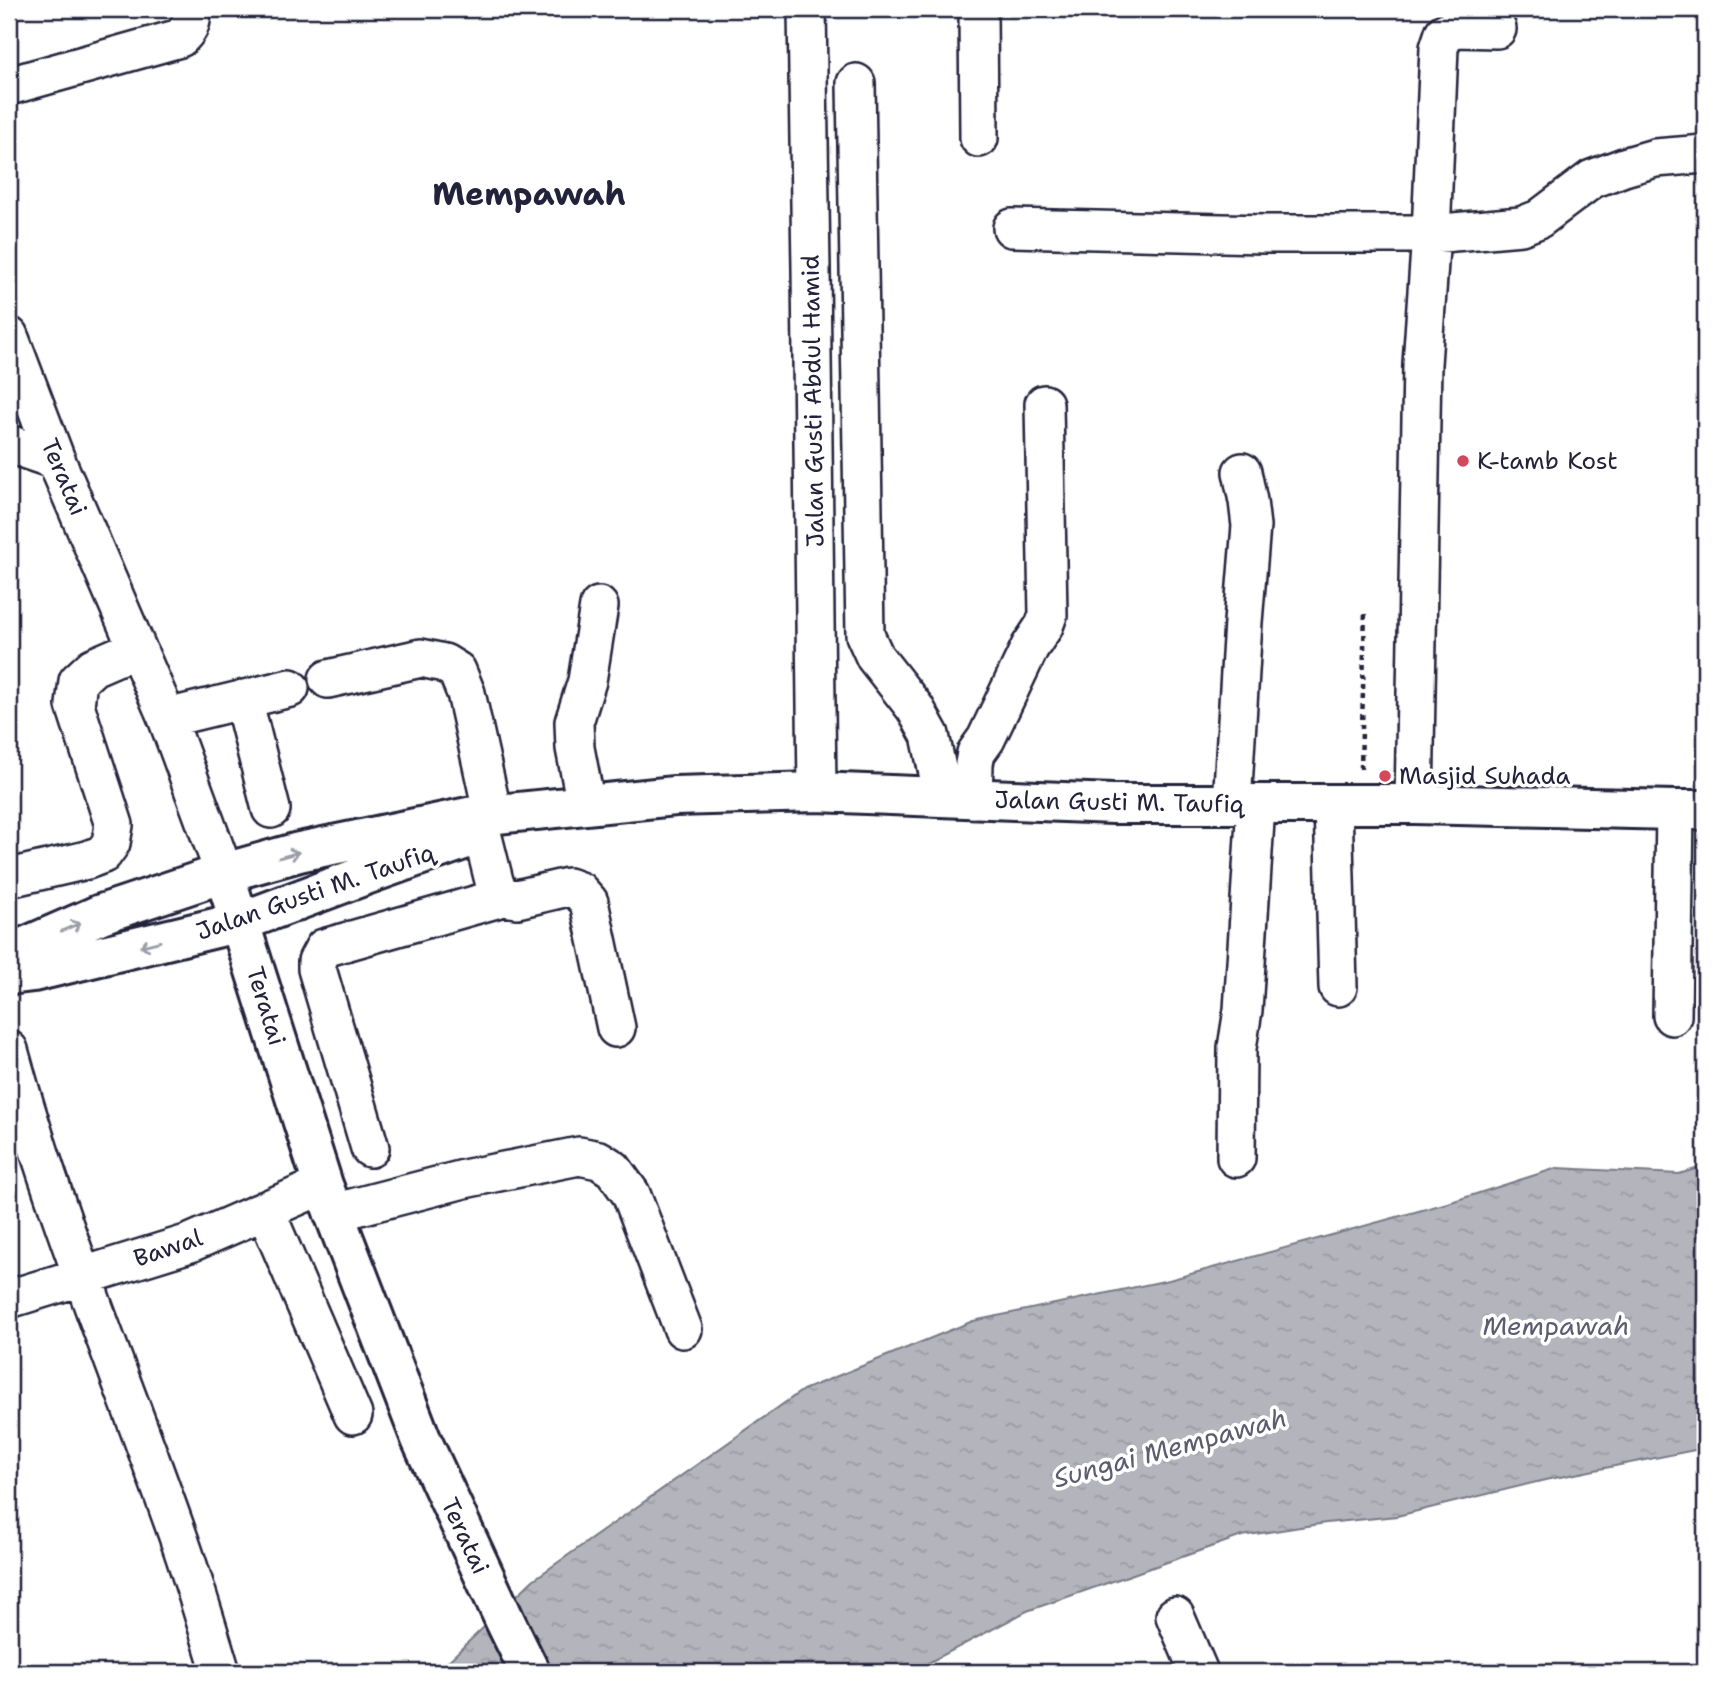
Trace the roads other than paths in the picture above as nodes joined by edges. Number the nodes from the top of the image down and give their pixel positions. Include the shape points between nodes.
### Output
1 (191, 9) edge
2 (807, 9) edge
3 (978, 9) edge
4 (1497, 29) dead end
5 (856, 83) dead end
6 (9, 86) edge
7 (979, 138) dead end
8 (1705, 154) edge
9 (1012, 228) dead end
10 (1431, 234) junction
11 (9, 336) edge
12 (1044, 404) dead end
13 (9, 444) edge
14 (56, 460) junction
15 (1242, 472) dead end
16 (599, 606) dead end
17 (137, 648) junction
18 (328, 678) dead end
19 (290, 688) dead end
20 (243, 699) junction
21 (167, 718) junction
22 (817, 793) junction
23 (958, 798) junction
24 (1244, 804) junction
25 (1414, 804) junction
26 (586, 805) junction
27 (1346, 805) junction
28 (271, 809) dead end
29 (1690, 810) edge
30 (487, 824) junction
31 (224, 873) junction
32 (9, 878) edge
33 (503, 897) junction
34 (240, 922) junction
35 (10, 954) edge
36 (1338, 988) dead end
37 (1672, 1016) dead end
38 (616, 1028) dead end
39 (9, 1050) edge
40 (370, 1147) dead end
41 (1236, 1158) dead end
42 (328, 1199) junction
43 (265, 1210) junction
44 (82, 1276) junction
45 (9, 1299) edge
46 (683, 1329) dead end
47 (353, 1415) dead end
48 (1175, 1616) dead end
49 (222, 1672) edge
50 (530, 1672) edge
51 (1199, 1672) edge

1 - 6 street via 190,25 180,38
2 - 22 street, Jalan Gusti Abdul Hamid
3 - 7 street
4 - 10 street via 1454,27 1444,33 1439,48
5 - 23 street via 865,635 875,657 915,708
8 - 10 street via 1655,158 1592,179 1539,219 1521,226
9 - 10 street
10 - 25 street via 1422,364
11 - 14 street, Teratai
12 - 23 street via 1048,615
13 - 14 street
14 - 17 street, Teratai
15 - 24 street via 1251,526 1242,622
16 - 26 street via 587,681 574,722
17 - 21 street, Teratai
17 - 32 street via 93,667 78,681 75,705 114,824 111,843 103,854 87,860
18 - 30 street via 421,658 457,671 466,693
19 - 20 street
20 - 21 street
20 - 28 street
21 - 31 street, Teratai
22 - 23 main road, Jalan Gusti M. Taufiq
22 - 26 main road, Jalan Gusti M. Taufiq via 675,796
23 - 24 main road, Jalan Gusti M. Taufiq
24 - 27 main road, Jalan Gusti M. Taufiq
24 - 41 street via 1243,1010 1237,1048
25 - 27 main road, Jalan Gusti M. Taufiq
25 - 29 main road, Jalan Gusti M. Taufiq
26 - 30 main road, Jalan Gusti M. Taufiq via 533,811
27 - 36 street
29 - 37 street
31 -> 30 main road, Jalan Gusti M. Taufiq via 299,852 468,817
30 - 33 street via 495,886
30 - 34 main road, Jalan Gusti M. Taufiq
31 - 34 main road, Teratai
35 -> 31 main road, Jalan Gusti M. Taufiq via 101,914
33 - 38 street via 517,899 568,887 589,902
33 - 40 street via 324,948 317,961
34 -> 35 main road, Jalan Gusti M. Taufiq via 33,972
34 - 42 main road, Teratai
39 - 44 street
42 - 43 street, Bawal
42 - 46 street, Bawal via 579,1156 599,1160 614,1169 631,1194
42 - 50 main road, Teratai via 421,1439
43 - 44 street, Bawal via 190,1243
43 - 47 street
44 - 45 street, Bawal
44 - 49 street via 179,1538
48 - 51 street

